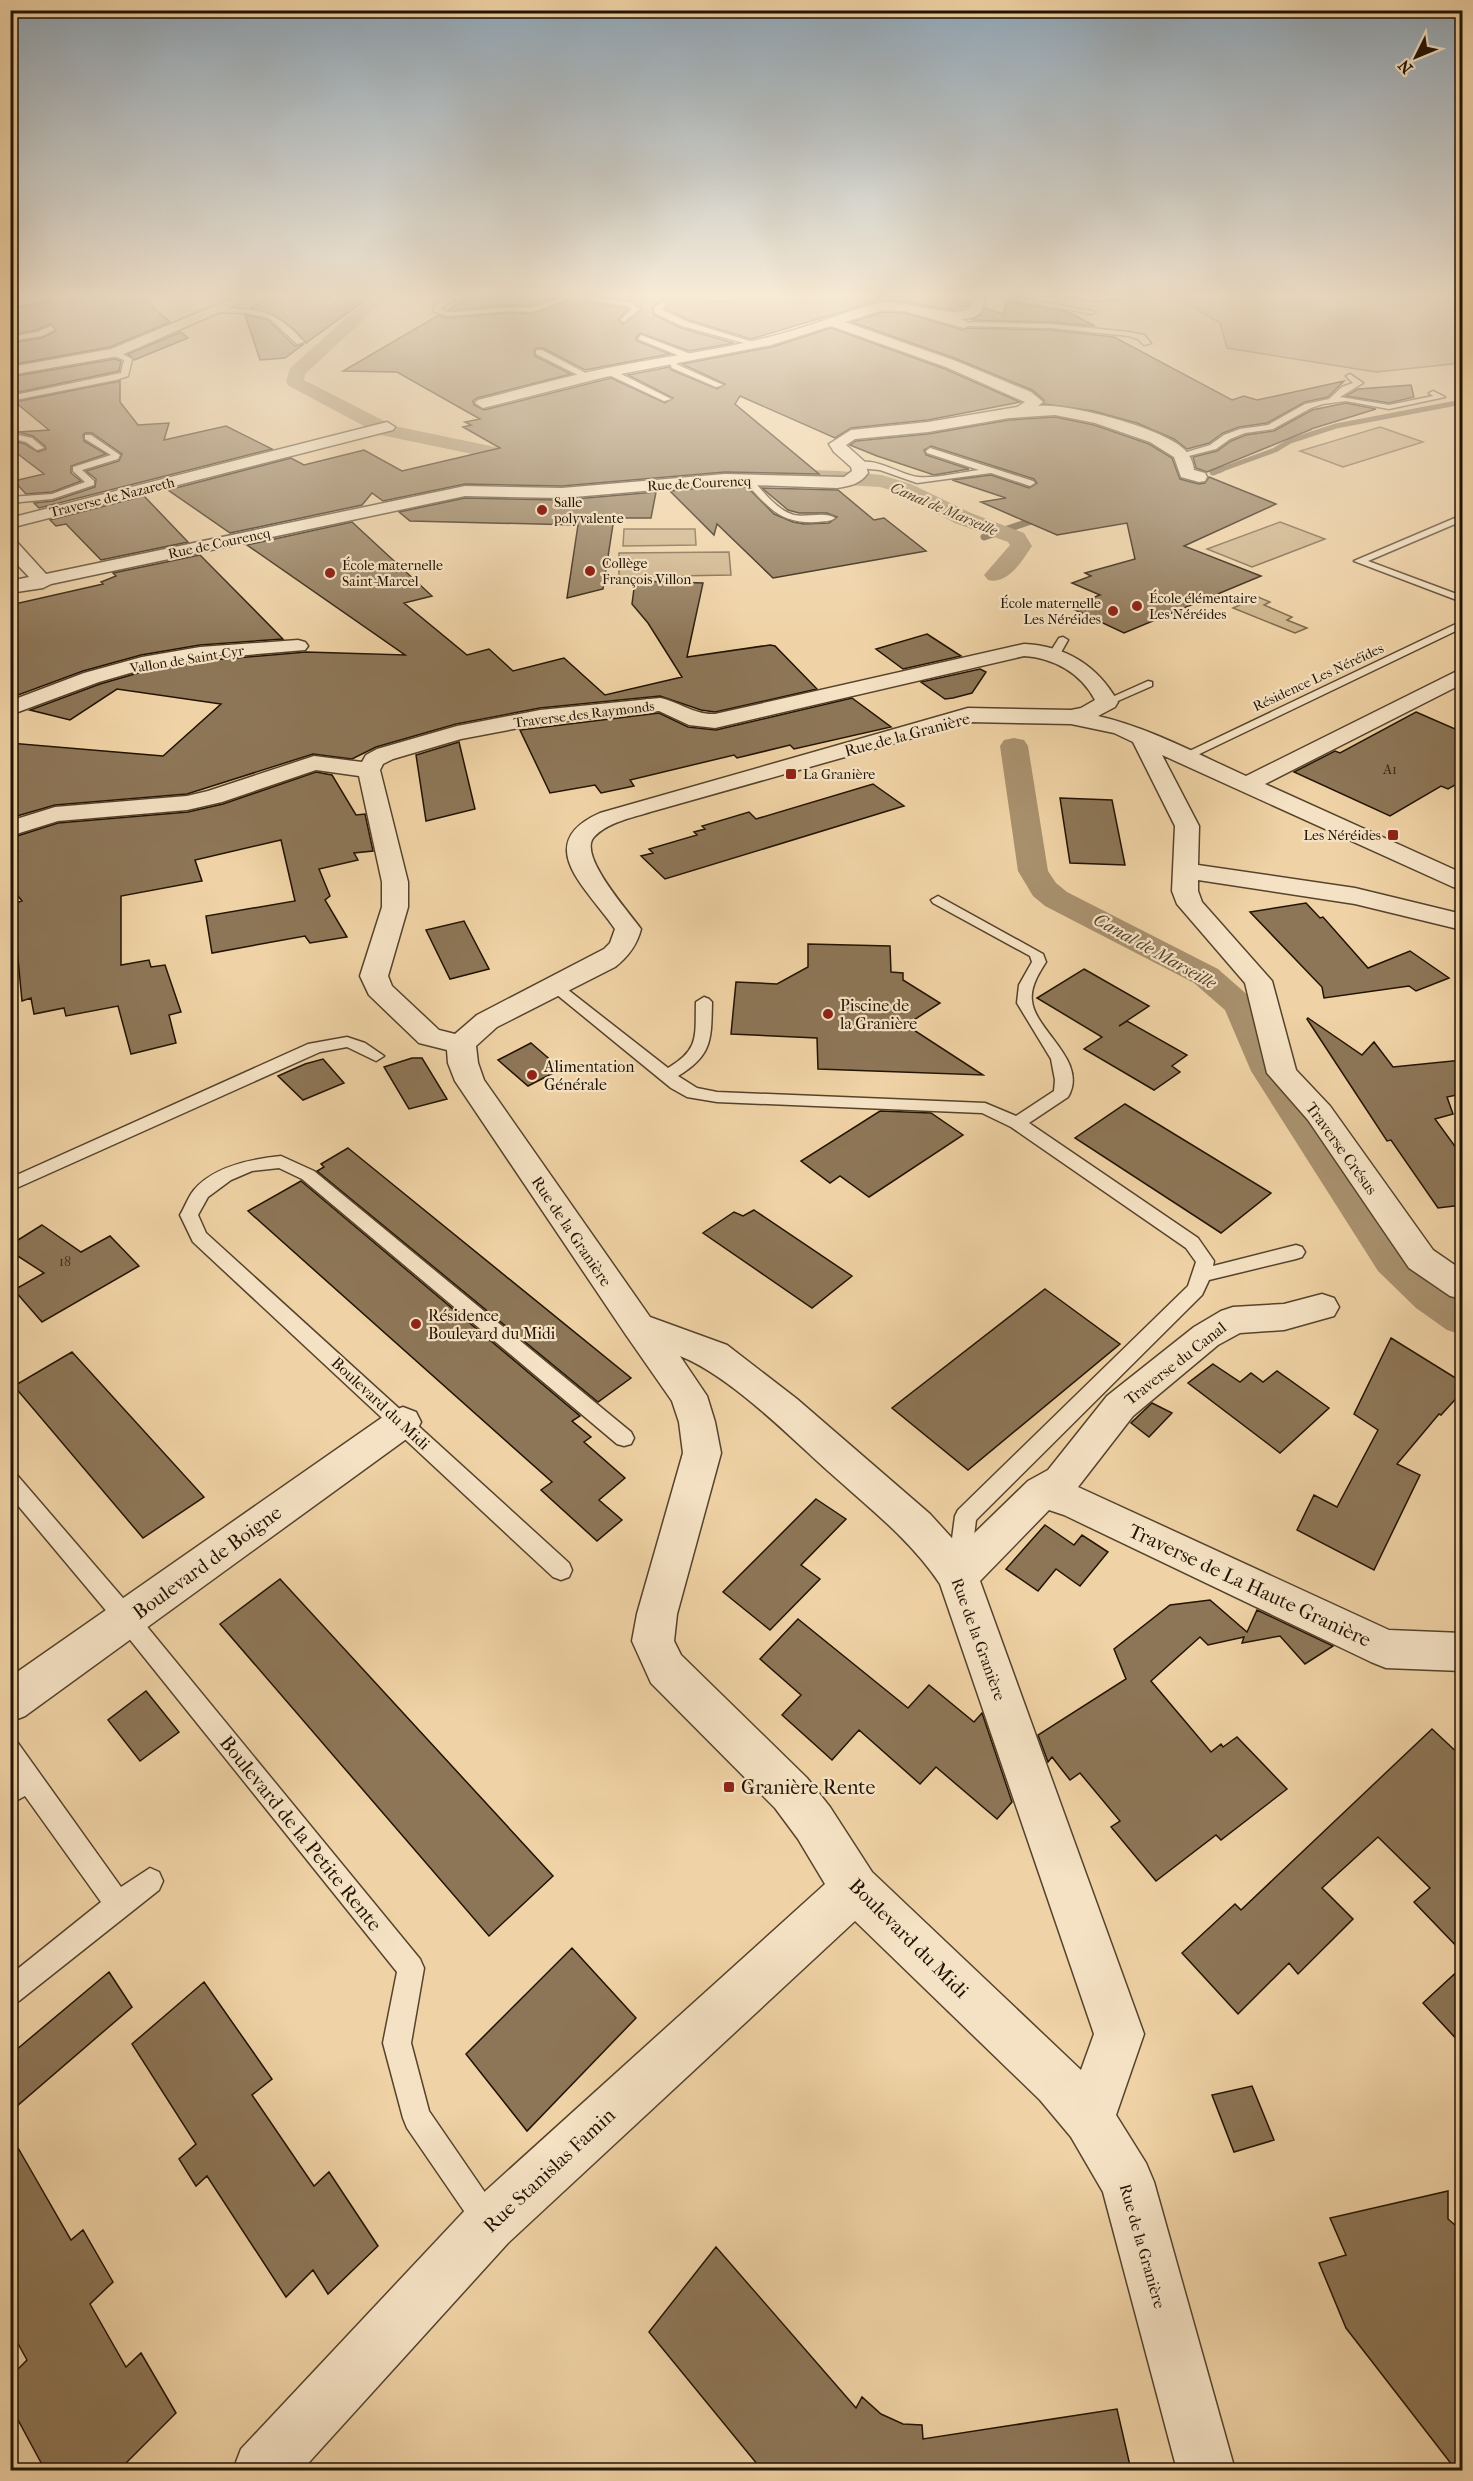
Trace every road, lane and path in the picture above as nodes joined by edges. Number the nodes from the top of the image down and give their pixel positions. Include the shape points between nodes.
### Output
1 (1017, 411) edge
2 (1037, 411) edge
3 (1052, 411) edge
4 (1299, 411) edge
5 (1009, 413) junction
6 (380, 428) dead end
7 (10, 435) edge
8 (87, 437) dead end
9 (40, 448) dead end
10 (930, 452) dead end
11 (1181, 455) junction
12 (990, 471) junction
13 (856, 473) junction
14 (748, 480) junction
15 (1192, 481) dead end
16 (1030, 483) dead end
17 (10, 500) edge
18 (830, 518) dead end
19 (1462, 518) edge
20 (10, 523) edge
21 (10, 545) edge
22 (43, 582) junction
23 (10, 587) edge
24 (1462, 599) edge
25 (1462, 624) edge
26 (298, 646) dead end
27 (1462, 676) edge
28 (1148, 684) dead end
29 (1107, 702) junction
30 (10, 709) edge
31 (1071, 717) junction
32 (1141, 736) junction
33 (1185, 756) junction
34 (369, 770) junction
35 (1248, 784) junction
36 (10, 829) edge
37 (1187, 871) junction
38 (1462, 882) edge
39 (938, 900) dead end
40 (1462, 922) edge
41 (553, 985) junction
42 (704, 1002) dead end
43 (461, 1044) junction
44 (376, 1056) dead end
45 (667, 1076) junction
46 (1017, 1123) junction
47 (10, 1185) edge
48 (1296, 1252) dead end
49 (1202, 1275) junction
50 (1462, 1287) edge
51 (1322, 1307) dead end
52 (638, 1326) junction
53 (403, 1422) junction
54 (624, 1438) dead end
55 (10, 1480) edge
56 (1042, 1492) junction
57 (561, 1570) dead end
58 (958, 1577) junction
59 (127, 1619) junction
60 (1462, 1652) edge
61 (10, 1702) edge
62 (10, 1751) edge
63 (19, 1785) edge
64 (150, 1881) dead end
65 (855, 1889) junction
66 (118, 1905) junction
67 (10, 1992) edge
68 (1089, 2119) junction
69 (489, 2224) junction
70 (262, 2470) edge
71 (1206, 2470) edge

1 - 5 street
2 - 5 street
3 - 11 street via 1070,412 1153,437
4 - 11 lane via 1270,427 1243,431 1213,447
5 - 13 street via 851,435 837,444
6 - 20 street, Traverse de Nazareth
7 - 9 lane
8 - 17 lane via 116,455 76,469 90,483 46,496
10 - 12 lane
11 - 15 street
12 - 13 lane via 918,480 881,467
12 - 16 lane
13 - 14 street, Rue de Courencq via 825,484
14 - 18 lane via 779,514 800,519
14 - 22 street, Rue de Courencq via 562,493 465,491 433,495
19 - 24 lane via 1359,561
21 - 22 street
22 - 23 street, Rue de Courencq
25 - 33 lane, Résidence Les Néréïdes
26 - 30 street, Vallon de Saint-Cyr via 221,651 143,663 78,681
27 - 35 street
28 - 29 lane
29 - 31 street
29 - 34 street, Traverse des Raymonds via 1095,681 1059,647 1024,650 715,721 688,720 660,704 540,717 457,733 385,754 374,760
31 - 32 street, Rue de la Granière
31 - 41 street, Rue de la Granière via 968,715 642,807 602,822 579,839 576,851 580,864 628,929 626,941 605,961
32 - 33 street, Rue de la Granière
32 - 37 street, Traverse Crésus via 1187,826
33 - 35 street, Rue de la Granière
34 - 36 street via 314,763 187,803 55,814
34 - 43 street via 395,882 395,907 374,976 380,989 429,1037
35 - 38 street, Rue de la Granière
37 - 40 street via 1355,896
37 - 50 street, Traverse Crésus via 1185,891 1190,904 1258,981 1282,1073 1319,1113 1421,1259
39 - 46 lane via 1036,954 1039,962 1030,976 1024,1002 1034,1022 1057,1050 1064,1084 1062,1093
41 - 43 street, Rue de la Granière via 487,1021
41 - 45 lane
42 - 45 lane via 702,1048 692,1061
43 - 52 street, Rue de la Granière via 470,1081
44 - 47 lane via 354,1042 339,1041 314,1048
45 - 46 lane via 693,1093 717,1097 984,1108
46 - 49 lane via 1192,1243 1205,1262
48 - 49 lane
49 - 58 lane via 1195,1290 966,1516
51 - 56 street, Traverse du Canal via 1284,1317 1233,1320 1206,1336 1120,1406 1061,1481
52 - 58 street, Rue de la Granière via 714,1355 784,1409 916,1526
52 - 65 street, Boulevard du Midi via 689,1396 702,1453 653,1641 666,1669 792,1793
53 - 54 lane, Boulevard du Midi via 199,1237 189,1215 201,1193 249,1165 281,1162 308,1175
53 - 57 lane, Boulevard du Midi
53 - 59 street, Boulevard de Boigne
55 - 59 lane, Boulevard de la Petite Rente
56 - 58 street, Traverse du Canal
56 - 60 street, Traverse de La Haute Granière via 1076,1503 1386,1649
58 - 68 street, Rue de la Granière via 1119,2034
59 - 61 street, Boulevard de Boigne
59 - 69 lane, Boulevard de la Petite Rente via 411,1968 396,2043 417,2118
62 - 63 lane
63 - 66 lane
64 - 66 lane
65 - 68 street, Boulevard du Midi via 1058,2082
65 - 69 street, Rue Stanislas Famin
66 - 67 lane
68 - 71 street, Rue de la Granière via 1127,2182
69 - 70 street, Rue Stanislas Famin

